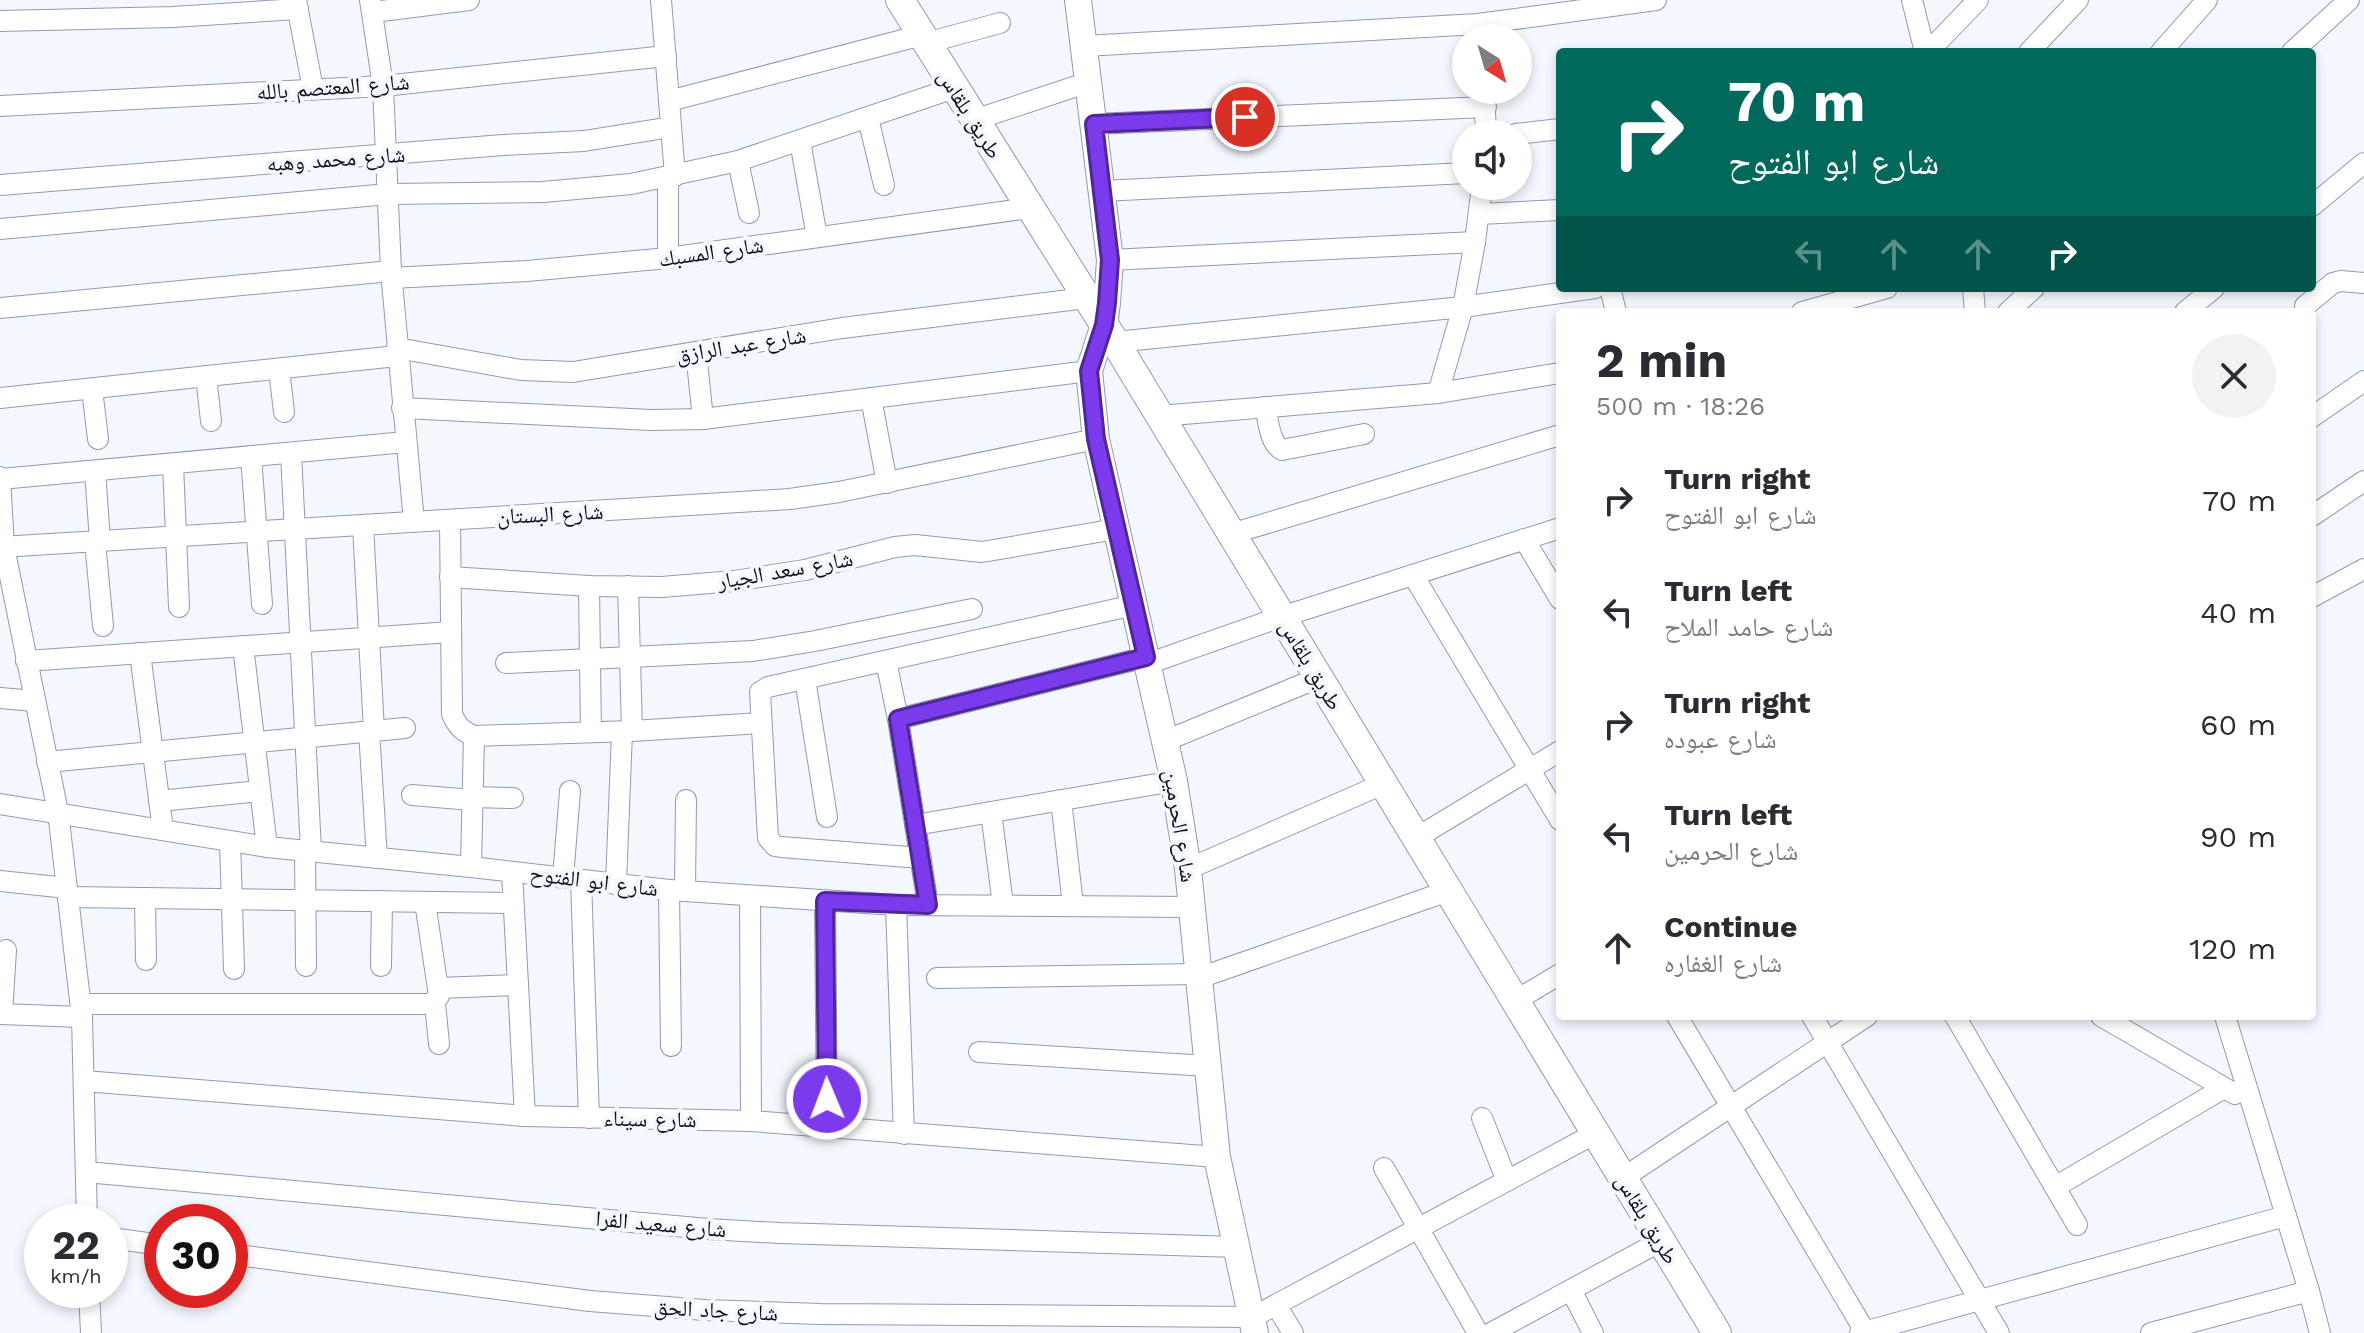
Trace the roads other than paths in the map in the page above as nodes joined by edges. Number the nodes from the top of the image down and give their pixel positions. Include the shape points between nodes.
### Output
1 (469, 0) edge
2 (661, 0) edge
3 (900, 0) edge
4 (1078, 0) edge
5 (1656, 0) edge
6 (1912, 0) edge
7 (1978, 0) edge
8 (2078, 0) edge
9 (2207, 0) edge
10 (2349, 0) edge
11 (297, 4) edge
12 (1581, 5) edge
13 (372, 6) edge
14 (1507, 10) edge
15 (0, 21) edge
16 (1000, 23) dead end
17 (1488, 24) edge
18 (1452, 32) edge
19 (924, 39) junction
20 (1084, 46) junction
21 (1925, 48) edge
22 (1930, 48) edge
23 (2033, 48) edge
24 (2165, 48) edge
25 (2296, 48) edge
26 (666, 56) junction
27 (1089, 82) junction
28 (383, 86) junction
29 (954, 88) junction
30 (313, 89) junction
31 (1452, 100) edge
32 (669, 101) junction
33 (0, 106) edge
34 (868, 118) junction
35 (974, 120) junction
36 (1094, 124) junction
37 (671, 127) junction
38 (1556, 129) edge
39 (1532, 132) edge
40 (800, 141) junction
41 (386, 155) junction
42 (738, 161) junction
43 (2364, 163) edge
44 (1452, 174) edge
45 (671, 176) junction
46 (0, 185) edge
47 (884, 185) dead end
48 (1102, 191) junction
49 (388, 194) junction
50 (1480, 200) edge
51 (2316, 203) edge
52 (1029, 208) junction
53 (1556, 210) edge
54 (749, 213) dead end
55 (1479, 214) junction
56 (0, 229) edge
57 (817, 237) junction
58 (1475, 242) junction
59 (668, 258) junction
60 (1110, 260) junction
61 (391, 275) junction
62 (2364, 283) edge
63 (1567, 292) edge
64 (1873, 292) edge
65 (2030, 292) edge
66 (2209, 292) edge
67 (1086, 298) junction
68 (2305, 306) dead end
69 (1463, 307) junction
70 (0, 308) edge
71 (1816, 308) edge
72 (2012, 308) edge
73 (2190, 308) edge
74 (1109, 334) junction
75 (397, 352) junction
76 (696, 352) junction
77 (279, 369) junction
78 (1089, 371) junction
79 (1556, 374) edge
80 (206, 376) junction
81 (2364, 381) edge
82 (92, 389) junction
83 (1438, 393) junction
84 (0, 398) edge
85 (871, 398) junction
86 (1265, 407) junction
87 (402, 408) junction
88 (284, 412) dead end
89 (2316, 414) edge
90 (1159, 416) junction
91 (703, 419) junction
92 (211, 421) dead end
93 (1364, 434) dead end
94 (1556, 436) edge
95 (98, 439) dead end
96 (1096, 439) junction
97 (406, 442) junction
98 (291, 453) junction
99 (251, 456) junction
100 (173, 464) junction
101 (95, 471) junction
102 (0, 478) edge
103 (2364, 481) edge
104 (887, 483) junction
105 (2316, 513) edge
106 (450, 520) junction
107 (414, 522) junction
108 (363, 525) junction
109 (295, 529) junction
110 (1116, 529) junction
111 (1556, 529) edge
112 (257, 532) junction
113 (1231, 534) junction
114 (176, 537) junction
115 (1524, 539) junction
116 (98, 542) junction
117 (2, 547) edge
118 (2364, 569) edge
119 (1413, 575) junction
120 (450, 577) junction
121 (589, 586) junction
122 (628, 586) junction
123 (1556, 592) edge
124 (2316, 595) edge
125 (262, 604) dead end
126 (1134, 605) junction
127 (179, 607) dead end
128 (972, 609) dead end
129 (1281, 617) junction
130 (103, 626) dead end
131 (10, 627) edge
132 (451, 632) junction
133 (369, 637) junction
134 (301, 642) junction
135 (243, 646) junction
136 (140, 653) junction
137 (630, 657) junction
138 (590, 660) junction
139 (26, 661) junction
140 (886, 661) junction
141 (1147, 661) junction
142 (506, 663) dead end
143 (1318, 678) junction
144 (805, 679) junction
145 (0, 698) edge
146 (34, 701) junction
147 (898, 719) junction
148 (761, 723) junction
149 (405, 728) dead end
150 (371, 731) junction
151 (627, 731) junction
152 (591, 732) junction
153 (474, 736) junction
154 (306, 737) junction
155 (1165, 741) junction
156 (254, 742) junction
157 (152, 752) junction
158 (1556, 753) edge
159 (47, 762) junction
160 (1530, 769) junction
161 (1174, 781) junction
162 (1383, 784) junction
163 (260, 791) junction
164 (570, 791) dead end
165 (412, 795) dead end
166 (472, 798) junction
167 (513, 798) dead end
168 (686, 800) dead end
169 (1061, 800) junction
170 (159, 801) junction
171 (0, 804) edge
172 (58, 812) junction
173 (991, 812) junction
174 (1556, 813) edge
175 (827, 817) dead end
176 (915, 825) junction
177 (163, 830) junction
178 (1416, 838) junction
179 (230, 841) junction
180 (267, 847) junction
181 (308, 851) junction
182 (377, 858) junction
183 (921, 858) junction
184 (471, 867) junction
185 (1188, 869) junction
186 (512, 872) junction
187 (572, 879) junction
188 (0, 881) edge
189 (616, 884) junction
190 (677, 891) junction
191 (1448, 891) junction
192 (68, 893) junction
193 (750, 896) junction
194 (145, 898) junction
195 (232, 899) junction
196 (306, 900) junction
197 (382, 901) junction
198 (825, 901) junction
199 (425, 902) junction
200 (513, 903) junction
201 (896, 905) junction
202 (928, 905) junction
203 (1003, 905) junction
204 (1073, 905) junction
205 (1192, 907) junction
206 (6, 950) dead end
207 (146, 960) dead end
208 (306, 966) dead end
209 (381, 966) dead end
210 (234, 969) dead end
211 (1199, 976) junction
212 (1556, 976) edge
213 (937, 978) dead end
214 (518, 985) junction
215 (436, 996) junction
216 (1515, 1001) junction
217 (82, 1010) junction
218 (1, 1014) edge
219 (1679, 1020) edge
220 (1814, 1020) edge
221 (1861, 1020) edge
222 (1957, 1020) edge
223 (2108, 1020) edge
224 (2226, 1020) edge
225 (1828, 1042) junction
226 (439, 1044) dead end
227 (671, 1046) dead end
228 (979, 1052) dead end
229 (1208, 1066) junction
230 (84, 1081) junction
231 (2224, 1088) junction
232 (2252, 1104) junction
233 (1731, 1106) junction
234 (525, 1116) junction
235 (589, 1118) junction
236 (1482, 1118) dead end
237 (751, 1121) junction
238 (827, 1128) junction
239 (1596, 1133) junction
240 (904, 1134) junction
241 (1217, 1157) junction
242 (1384, 1168) dead end
243 (86, 1172) junction
244 (1623, 1178) junction
245 (1507, 1181) junction
246 (2055, 1187) junction
247 (87, 1204) edge
248 (2286, 1216) junction
249 (2077, 1225) dead end
250 (1418, 1228) junction
251 (1661, 1241) junction
252 (1237, 1247) junction
253 (248, 1256) edge
254 (1571, 1290) junction
255 (2309, 1291) junction
256 (1981, 1300) junction
257 (90, 1308) edge
258 (1262, 1318) edge
259 (91, 1333) edge
260 (1293, 1333) edge
261 (1478, 1333) edge
262 (1491, 1333) edge
263 (1593, 1333) edge
264 (1717, 1333) edge
265 (1863, 1333) edge
266 (1999, 1333) edge
267 (2151, 1333) edge
268 (2320, 1333) edge

1 - 13 street
2 - 26 street
3 - 19 main road, طريق بلقاس
4 - 20 street, شارع الحرمين
5 - 12 street
6 - 21 street
7 - 22 street
8 - 23 street
9 - 24 street
10 - 25 street
11 - 15 street via 173,17
11 - 30 street
12 - 14 street
13 - 28 street
14 - 17 street
16 - 19 street
18 - 20 street
19 - 29 main road, طريق بلقاس
19 - 32 street
20 - 27 street, شارع الحرمين
26 - 28 street, شارع المعتصم بالله
26 - 32 street
27 - 35 street
27 - 36 street, شارع الحرمين
28 - 30 street, شارع المعتصم بالله
28 - 41 street
29 - 34 street
29 - 35 main road, طريق بلقاس
30 - 33 street, شارع المعتصم بالله
31 - 36 street
32 - 37 street
34 - 40 street
34 - 47 street
35 - 52 main road, طريق بلقاس
36 - 48 street, شارع الحرمين
37 - 41 street, شارع محمد وهبه via 584,141
37 - 45 street
38 - 39 street
40 - 42 street
40 - 57 street
41 - 46 street, شارع محمد وهبه
41 - 49 street
42 - 45 street
42 - 54 street
43 - 51 street
44 - 48 street
45 - 49 street via 543,192
45 - 59 street
48 - 60 street, شارع الحرمين
49 - 56 street
49 - 61 street
50 - 55 street
52 - 57 street, شارع المسبك
52 - 67 main road, طريق بلقاس
53 - 55 street
55 - 58 street
57 - 59 street, شارع المسبك
58 - 60 street
58 - 69 street
59 - 61 street, شارع المسبك via 527,271
60 - 74 street, شارع الحرمين
61 - 70 street, شارع المسبك
61 - 75 street
62 - 68 street via 2333,283
63 - 69 street
64 - 71 street
65 - 72 street
66 - 73 street
67 - 74 main road, طريق بلقاس
67 - 76 street, شارع عبد الرازق
69 - 74 street
69 - 83 street
74 - 78 street, شارع الحرمين
74 - 90 main road, طريق بلقاس
75 - 76 street, شارع عبد الرازق via 547,372
75 - 77 street, شارع عبد الرازق
75 - 87 street
76 - 91 street
77 - 80 street, شارع عبد الرازق
77 - 88 street
78 - 85 street
78 - 96 street, شارع الحرمين
79 - 83 street
80 - 82 street, شارع عبد الرازق
80 - 92 street
81 - 89 street
82 - 84 street, شارع عبد الرازق
82 - 95 street
83 - 86 street
85 - 91 street
85 - 104 street
86 - 90 street
86 - 93 street via 1272,439 1282,450
87 - 91 street
87 - 97 street
90 - 113 main road, طريق بلقاس
94 - 113 street
96 - 104 street, شارع البستان
96 - 110 street, شارع الحرمين
97 - 98 street
97 - 107 street
98 - 99 street
98 - 109 street
99 - 100 street
99 - 112 street
100 - 101 street
100 - 114 street
101 - 102 street
101 - 116 street
102 - 117 street
103 - 105 street
104 - 106 street, شارع البستان via 741,504
106 - 107 street, شارع البستان
106 - 120 street
107 - 108 street, شارع البستان
108 - 109 street, شارع البستان
108 - 133 street
109 - 112 street, شارع البستان
109 - 134 street
110 - 122 street, شارع سعد الجيار via 982,552 895,547 734,581
110 - 126 street, شارع الحرمين
111 - 115 street
112 - 114 street, شارع البستان
112 - 125 street
113 - 129 main road, طريق بلقاس
114 - 116 street, شارع البستان
114 - 127 street
115 - 119 street
115 - 123 street
116 - 117 street, شارع البستان
116 - 130 street
117 - 131 street
118 - 124 street
119 - 129 street
119 - 160 street
120 - 121 street, شارع سعد الجيار
120 - 132 street
121 - 122 street, شارع سعد الجيار
121 - 138 street
122 - 137 street
126 - 140 street
126 - 141 street, شارع الحرمين
128 - 137 street via 753,651
129 - 141 street
129 - 143 main road, طريق بلقاس
131 - 139 street
132 - 133 street
132 - 153 street via 452,714 456,724
133 - 134 street
133 - 150 street
134 - 135 street
134 - 154 street
135 - 136 street
135 - 156 street
136 - 139 street
136 - 157 street
137 - 138 street
137 - 151 street
138 - 142 street
138 - 152 street
139 - 146 street
140 - 144 street
140 - 147 street
141 - 147 street
141 - 155 street, شارع الحرمين
143 - 155 street
143 - 162 main road, طريق بلقاس
144 - 148 street via 760,692
144 - 175 street
145 - 146 street
146 - 159 street
147 - 176 street
148 - 151 street
148 - 183 street via 768,838 775,846
149 - 150 street
150 - 154 street
150 - 182 street
151 - 152 street
151 - 189 street
152 - 153 street
153 - 166 street
154 - 156 street
154 - 181 street
155 - 161 street, شارع الحرمين
156 - 157 street
156 - 163 street
157 - 159 street
157 - 170 street
158 - 160 street
159 - 172 street
160 - 174 street
160 - 178 street
161 - 169 street
161 - 185 street, شارع الحرمين
162 - 178 main road, طريق بلقاس
162 - 185 street
163 - 170 street
163 - 180 street
164 - 187 street
165 - 166 street
166 - 167 street
166 - 184 street
168 - 190 street
169 - 173 street
169 - 204 street
170 - 177 street
171 - 172 street, شارع ابو الفتوح
172 - 177 street, شارع ابو الفتوح
172 - 192 street
173 - 176 street
173 - 203 street
176 - 183 street
177 - 179 street, شارع ابو الفتوح
178 - 191 main road, طريق بلقاس
179 - 180 street, شارع ابو الفتوح
179 - 195 street
180 - 181 street, شارع ابو الفتوح
181 - 182 street, شارع ابو الفتوح
181 - 196 street
182 - 184 street, شارع ابو الفتوح
183 - 202 street
184 - 186 street, شارع ابو الفتوح
185 - 205 street, شارع الحرمين
186 - 187 street, شارع ابو الفتوح
186 - 200 street
187 - 189 street, شارع ابو الفتوح
187 - 235 street
188 - 192 street
189 - 190 street, شارع ابو الفتوح
190 - 193 street, شارع ابو الفتوح
190 - 227 street
191 - 211 street
191 - 216 main road, طريق بلقاس
192 - 194 street
192 - 217 street
193 - 198 street, شارع ابو الفتوح
193 - 237 street
194 - 195 street
194 - 207 street
195 - 196 street
195 - 210 street
196 - 197 street
196 - 208 street
197 - 199 street
197 - 209 street
198 - 201 street, شارع ابو الفتوح
198 - 238 street
199 - 200 street
199 - 215 street
200 - 214 street
201 - 202 street, شارع ابو الفتوح
201 - 240 street
202 - 203 street, شارع ابو الفتوح
203 - 204 street, شارع ابو الفتوح
204 - 205 street, شارع ابو الفتوح
205 - 211 street, شارع الحرمين
206 - 218 street
211 - 213 street
211 - 229 street, شارع الحرمين
212 - 216 street
214 - 215 street
214 - 234 street
215 - 217 street
215 - 226 street
216 - 239 main road, طريق بلقاس
217 - 218 street
217 - 230 street
219 - 233 street
220 - 225 street
221 - 225 street
222 - 246 street
223 - 231 street
224 - 232 street
225 - 233 street
225 - 256 street
228 - 229 street
229 - 241 street, شارع الحرمين
230 - 234 street, شارع سيناء
230 - 243 street
231 - 232 street
231 - 246 street
232 - 248 street
233 - 244 street
233 - 265 street
234 - 235 street, شارع سيناء
235 - 237 street, شارع سيناء
236 - 245 street
237 - 238 street, شارع سيناء
238 - 240 street, شارع سيناء
239 - 244 main road, طريق بلقاس
239 - 245 street
240 - 241 street, شارع سيناء
241 - 252 street, شارع الحرمين
242 - 250 street
243 - 247 street
243 - 252 street, شارع سعيد الفرا via 708,1229
244 - 251 main road, طريق بلقاس
245 - 250 street
246 - 249 street
248 - 255 street
248 - 256 street
250 - 258 street
250 - 261 street
251 - 254 street
251 - 264 main road, طريق بلقاس
252 - 258 street, شارع الحرمين
253 - 258 street, شارع جاد الحق via 691,1309
254 - 262 street
254 - 263 street
255 - 267 street
255 - 268 street
256 - 265 street
256 - 266 street
257 - 259 street
258 - 260 street

